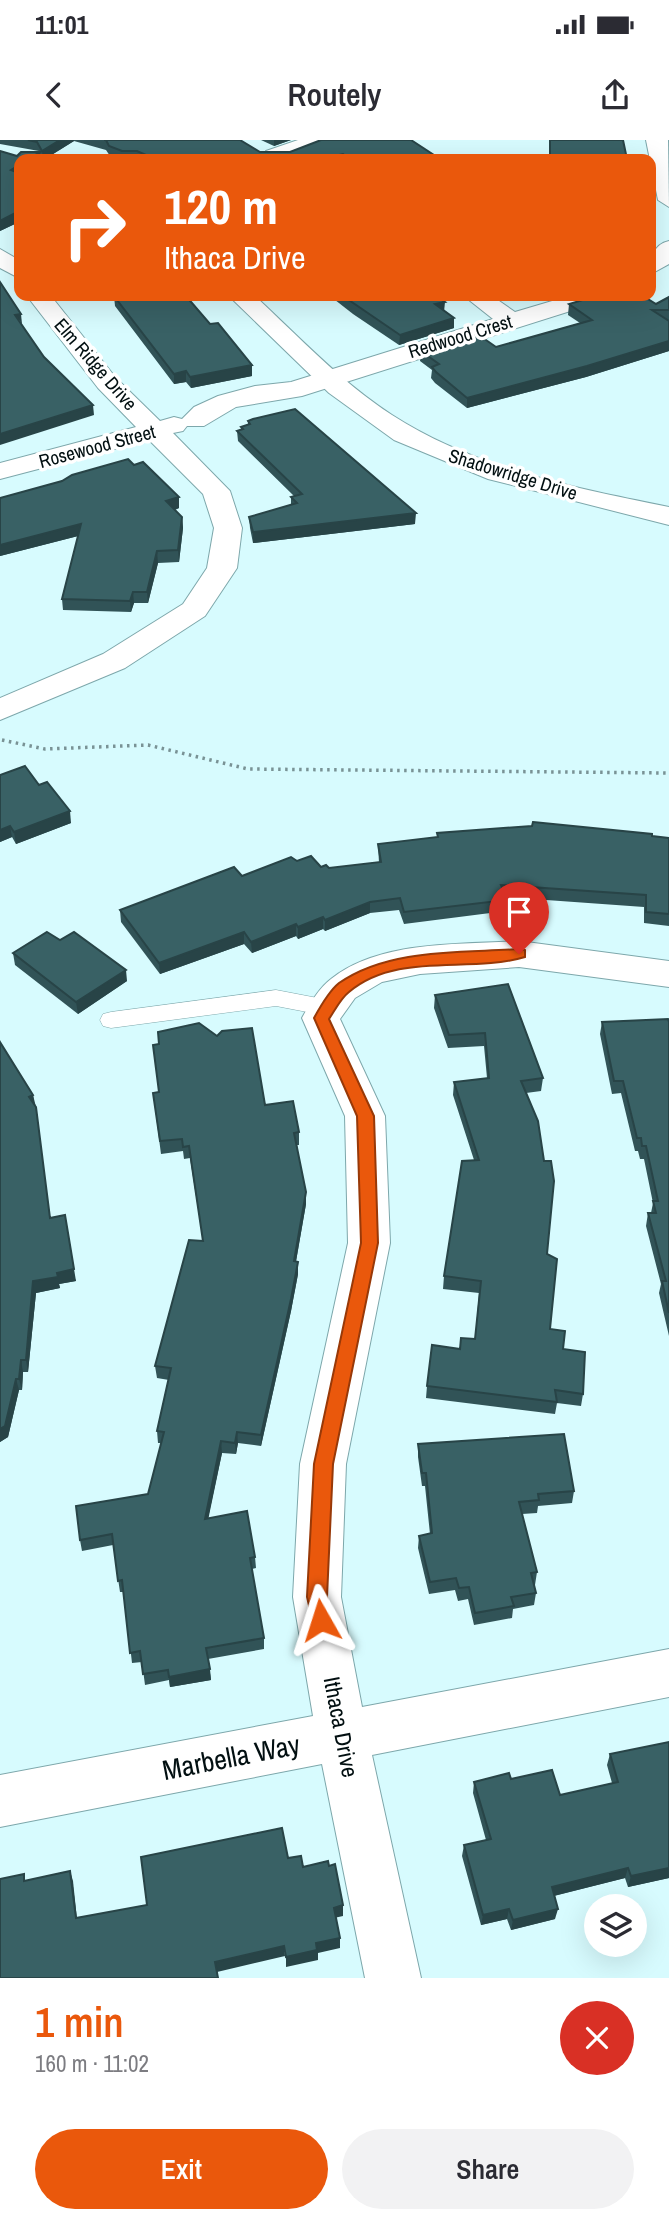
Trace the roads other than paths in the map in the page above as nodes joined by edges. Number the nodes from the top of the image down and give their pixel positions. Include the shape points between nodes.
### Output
1 (318, 140) edge
2 (657, 140) edge
3 (250, 145) edge
4 (268, 154) edge
5 (285, 154) edge
6 (669, 200) edge
7 (669, 248) edge
8 (0, 256) edge
9 (656, 263) edge
10 (14, 267) edge
11 (43, 301) edge
12 (246, 301) edge
13 (483, 301) edge
14 (576, 301) edge
15 (510, 320) junction
16 (327, 378) junction
17 (155, 430) junction
18 (0, 471) edge
19 (669, 516) edge
20 (1, 722) edge
21 (669, 974) edge
22 (328, 1009) junction
23 (111, 1020) dead end
24 (669, 1673) edge
25 (342, 1735) junction
26 (0, 1801) edge
27 (393, 1978) edge

1 - 5 street
2 - 6 street
3 - 4 street
7 - 9 street
8 - 10 street
11 - 17 street, Elm Ridge Drive via 107,383
12 - 16 street, Shadowridge Drive
13 - 15 street
14 - 15 street, Redwood Crest
15 - 16 street, Redwood Crest
16 - 17 street, Rosewood Street via 293,390 281,401 216,421 195,420
16 - 19 street, Shadowridge Drive via 403,433 456,459 602,502
17 - 18 street, Rosewood Street
17 - 20 street, Elm Ridge Drive via 216,491 228,528 222,568 194,610 114,661
21 - 22 street via 519,954 420,961 372,971 342,989
22 - 23 lane via 276,998
22 - 25 street, Ithaca Drive via 321,1018 365,1116 369,1243 323,1464 317,1597
24 - 25 street, Marbella Way
25 - 26 street, Marbella Way
25 - 27 street, Ithaca Drive

